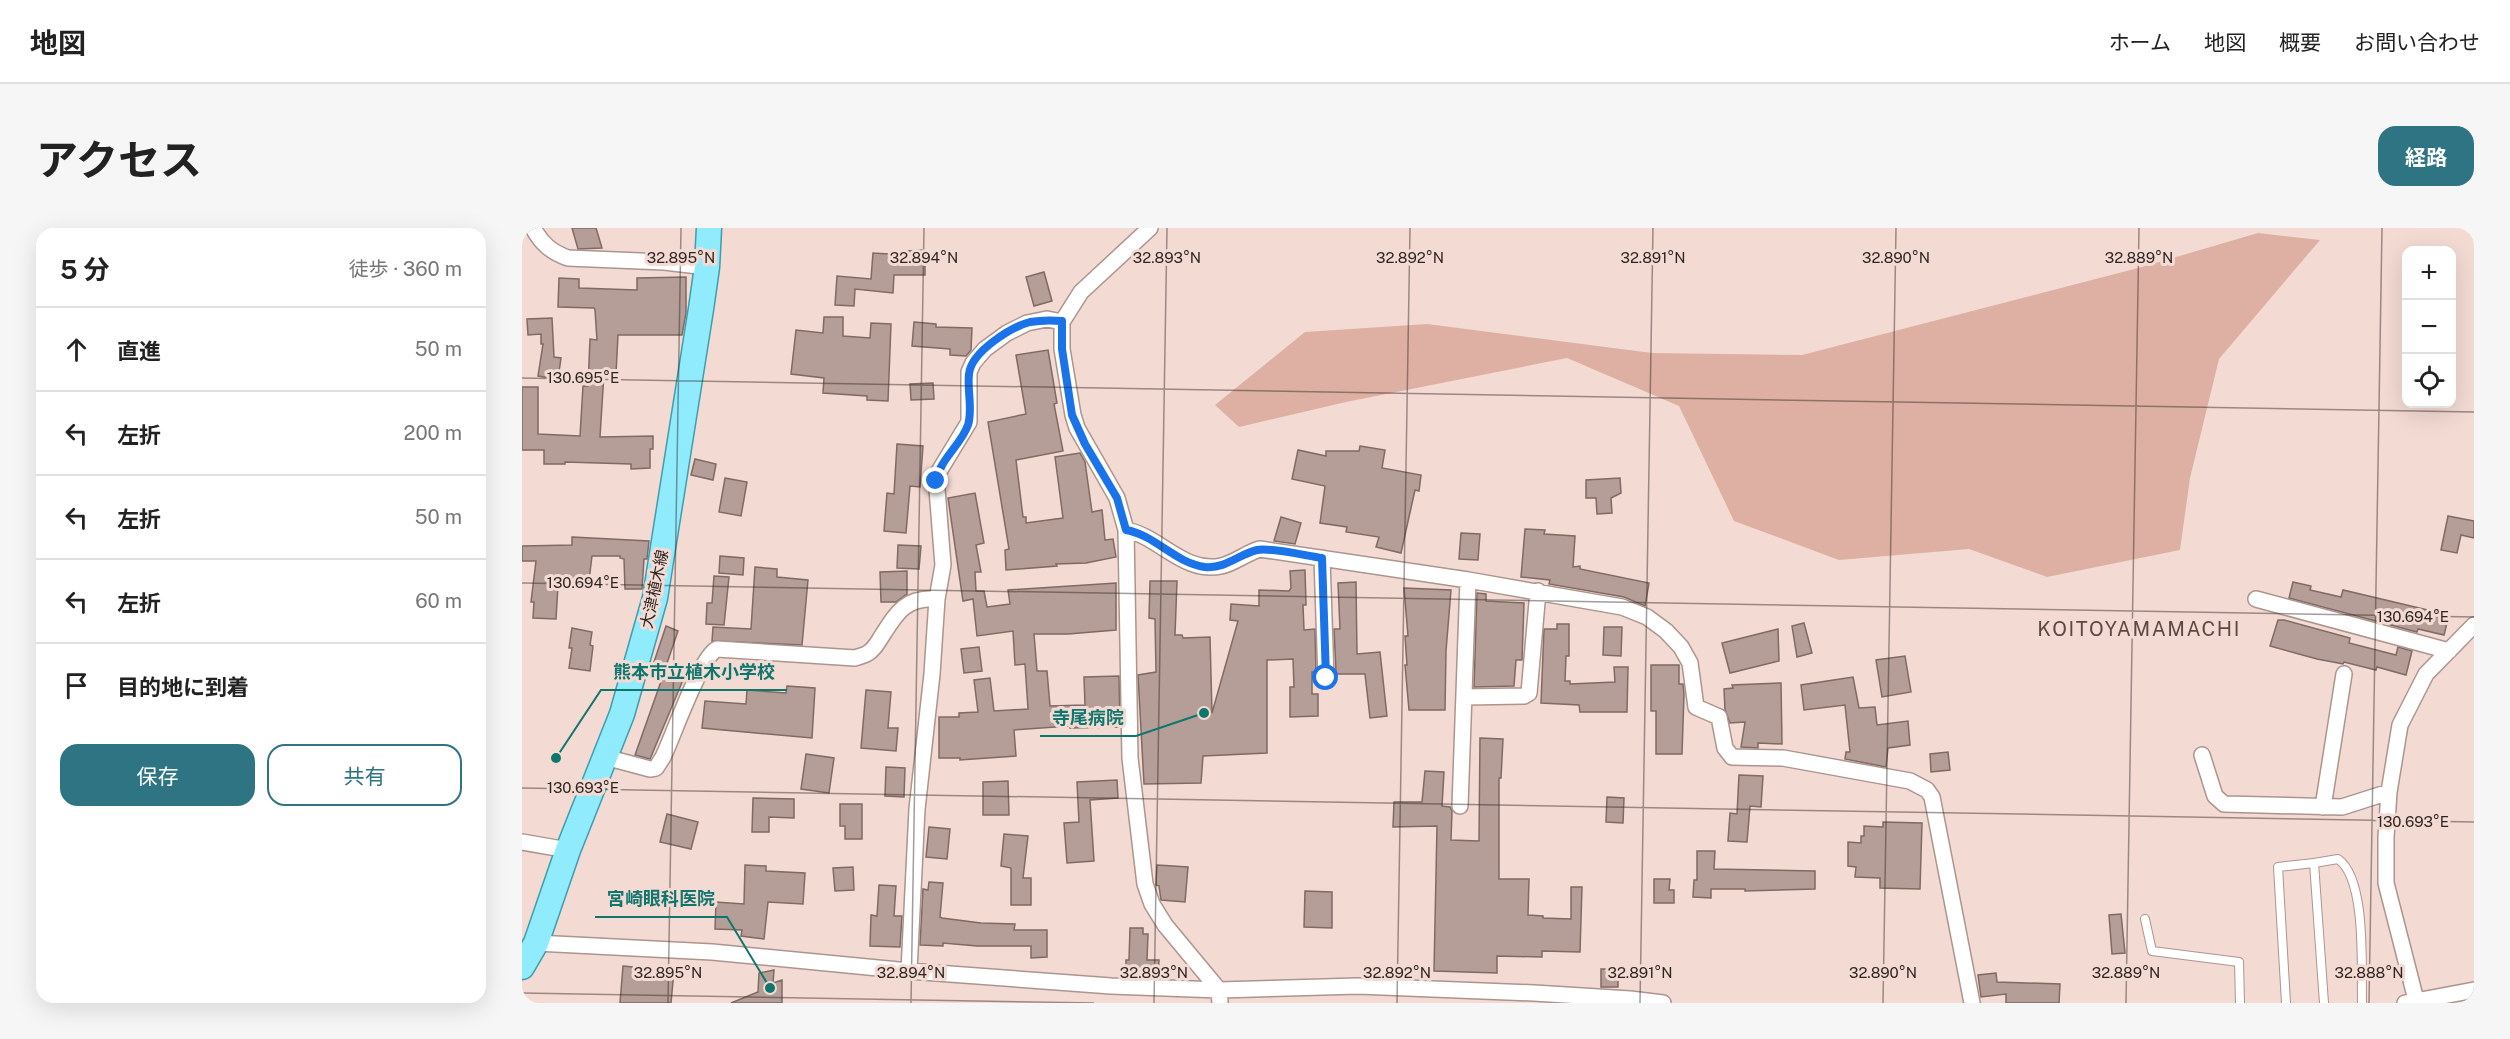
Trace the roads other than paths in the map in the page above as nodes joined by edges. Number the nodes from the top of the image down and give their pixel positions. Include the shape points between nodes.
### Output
1 (533, 228) edge
2 (709, 228) edge
3 (1150, 228) edge
4 (707, 267) junction
5 (1062, 321) junction
6 (1126, 530) junction
7 (1322, 558) junction
8 (1468, 580) junction
9 (1538, 591) junction
10 (937, 599) junction
11 (2256, 599) dead end
12 (2474, 625) edge
13 (2449, 651) junction
14 (2344, 674) dead end
15 (1326, 678) dead end
16 (1464, 697) junction
17 (2202, 755) dead end
18 (605, 758) junction
19 (2389, 792) junction
20 (1460, 806) dead end
21 (2323, 807) junction
22 (522, 842) edge
23 (568, 850) junction
24 (2314, 863) junction
25 (2145, 920) dead end
26 (536, 943) junction
27 (522, 967) edge
28 (909, 972) junction
29 (2474, 990) edge
30 (1220, 997) edge
31 (2411, 1002) edge
32 (1663, 1003) edge
33 (1972, 1003) edge
34 (2240, 1003) edge
35 (2286, 1003) edge
36 (2324, 1003) edge
37 (2362, 1003) edge

1 - 4 street via 553,253 568,258
2 - 4 main road, 大津植木線
3 - 5 street via 1081,292
4 - 18 main road, 大津植木線 via 656,598
5 - 6 street via 1072,415 1117,498
5 - 10 street via 1028,323 984,349 973,363 969,372 969,422 936,481 943,566
6 - 7 street via 1138,532 1168,551 1206,567 1232,563 1260,549
6 - 30 street via 1130,758 1145,884 1165,925
7 - 8 street
7 - 15 street
8 - 9 street
8 - 16 street
9 - 16 street via 1529,693
9 - 33 street via 1622,607 1647,617 1666,631 1690,663 1696,707 1719,717 1725,748 1732,757 1783,758 1910,782 1927,790 1932,797
10 - 18 street via 926,598 898,611 877,645 855,658 717,649 711,652 697,676 656,768
10 - 28 street via 917,809
11 - 13 street
12 - 13 street
13 - 19 street via 2426,674 2400,725
14 - 21 street
16 - 20 street
17 - 21 street via 2215,796 2224,804
18 - 23 main road, 大津植木線
19 - 21 street via 2342,807
19 - 31 street via 2386,883
22 - 23 street
23 - 26 main road, 大津植木線
24 - 35 lane via 2278,867
24 - 36 lane
24 - 37 lane via 2338,859 2347,866 2359,906
25 - 34 lane via 2152,951 2238,962
26 - 27 main road, 大津植木線
26 - 28 street via 712,952
28 - 30 street
29 - 31 street
30 - 32 street via 1358,986

